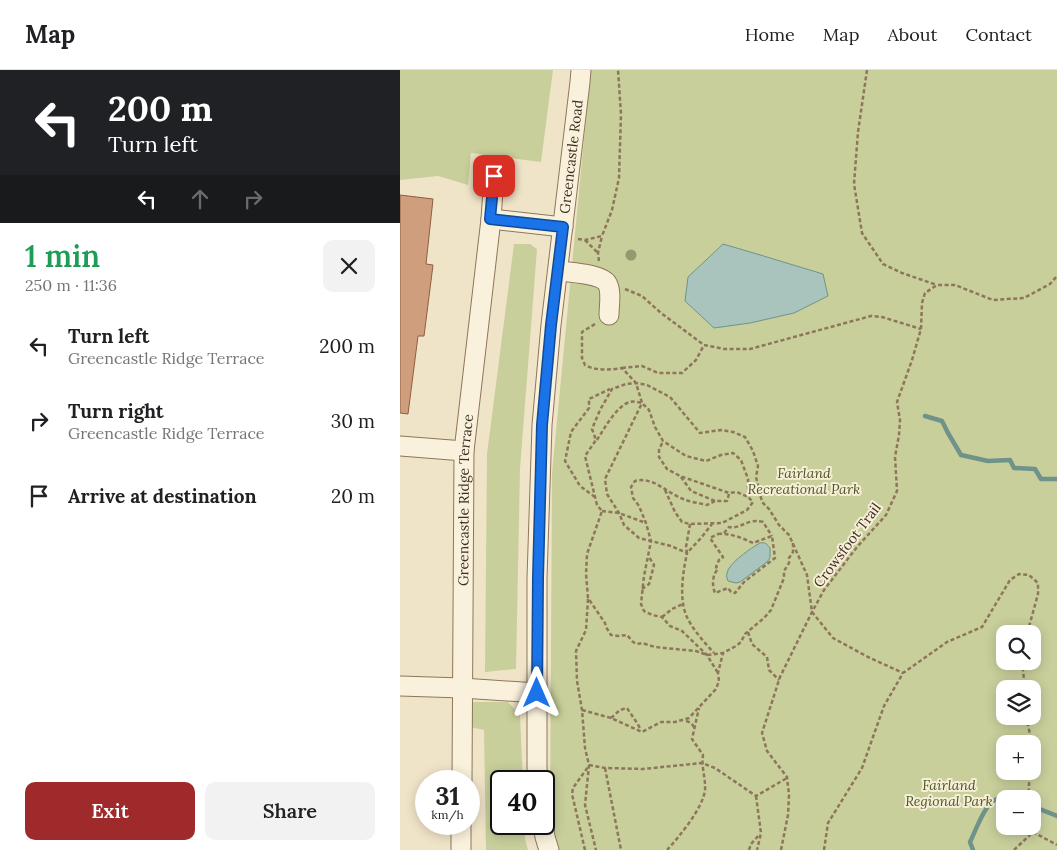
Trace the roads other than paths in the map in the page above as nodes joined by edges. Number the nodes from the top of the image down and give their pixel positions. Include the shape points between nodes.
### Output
1 (580, 70) edge
2 (494, 176) dead end
3 (490, 219) junction
4 (562, 231) junction
5 (558, 271) junction
6 (608, 314) road end
7 (400, 446) edge
8 (464, 451) junction
9 (400, 686) edge
10 (462, 688) junction
11 (537, 693) junction
12 (462, 770) edge
13 (537, 770) edge
14 (461, 835) edge
15 (544, 835) edge
16 (461, 850) edge
17 (548, 850) edge

1 - 4 street, Greencastle Road
2 - 3 street, Greencastle Ridge Terrace
3 - 4 street
3 - 8 street, Greencastle Ridge Terrace
4 - 5 street, Greencastle Road
5 - 6 street via 591,276 608,284
5 - 11 street, Greencastle Road via 542,425
7 - 8 street
8 - 10 street, Greencastle Ridge Terrace
9 - 10 street
10 - 11 street
10 - 12 street, Greencastle Ridge Terrace
11 - 13 street, Greencastle Road
14 - 16 street
15 - 17 street

